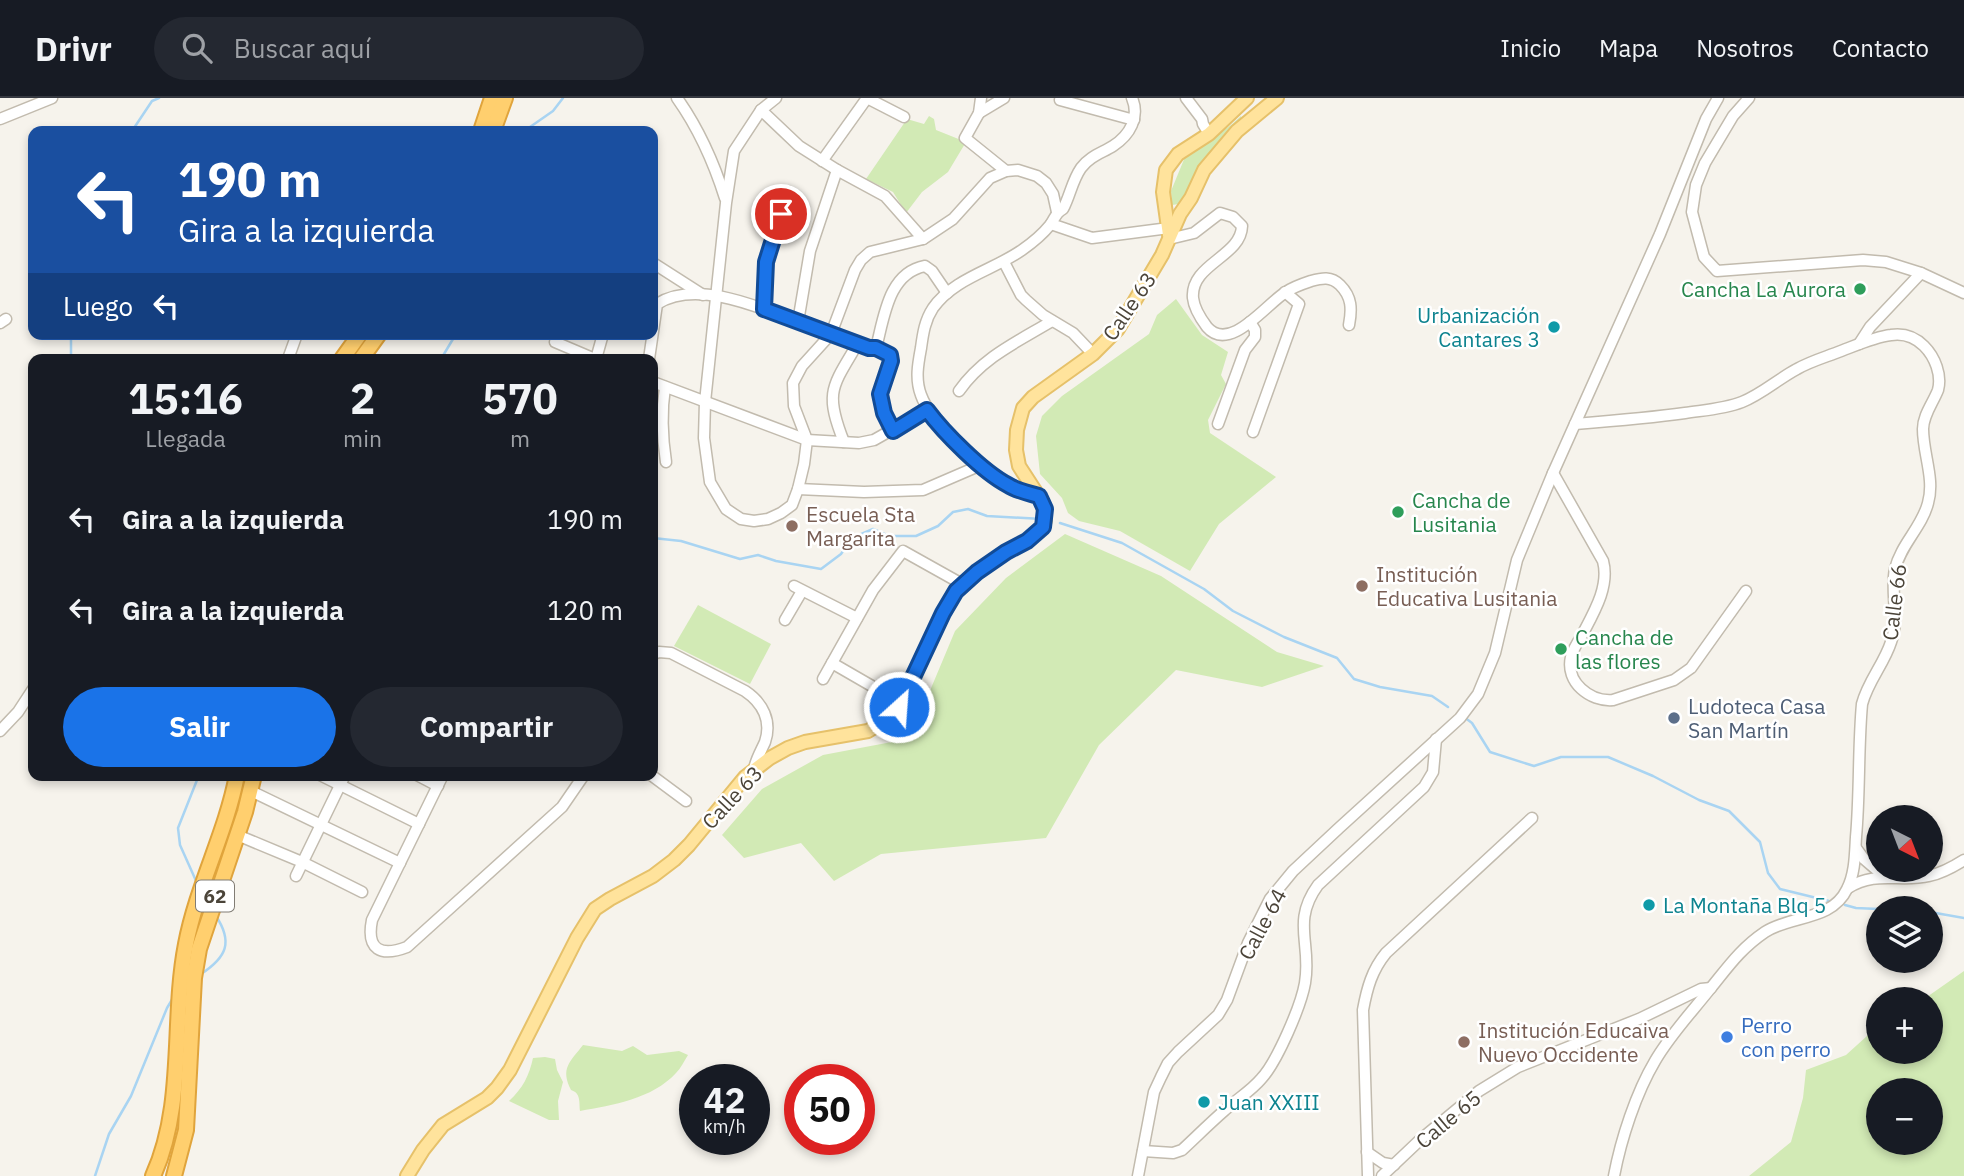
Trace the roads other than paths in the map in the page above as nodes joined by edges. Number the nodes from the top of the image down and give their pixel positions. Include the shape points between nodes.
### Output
1 (52, 98) edge
2 (492, 98) edge
3 (505, 98) edge
4 (677, 98) edge
5 (776, 98) edge
6 (867, 98) edge
7 (981, 98) edge
8 (1004, 98) edge
9 (1132, 98) edge
10 (1186, 98) edge
11 (1247, 98) edge
12 (1277, 98) edge
13 (1718, 98) edge
14 (1748, 98) edge
15 (1060, 100) dead end
16 (761, 110) junction
17 (979, 113) junction
18 (904, 117) dead end
19 (0, 120) edge
20 (1134, 120) junction
21 (483, 126) edge
22 (496, 126) edge
23 (1209, 134) junction
24 (822, 161) junction
25 (838, 170) junction
26 (1006, 171) junction
27 (789, 192) dead end
28 (726, 203) junction
29 (1057, 212) junction
30 (1051, 224) junction
31 (1169, 234) junction
32 (923, 239) junction
33 (1004, 262) junction
34 (658, 266) edge
35 (1921, 273) junction
36 (1285, 292) junction
37 (947, 293) junction
38 (1964, 293) edge
39 (703, 295) junction
40 (716, 296) junction
41 (658, 303) edge
42 (764, 309) junction
43 (1052, 321) junction
44 (798, 322) junction
45 (1250, 322) junction
46 (1349, 325) dead end
47 (831, 334) junction
48 (555, 342) dead end
49 (858, 343) junction
50 (1859, 344) junction
51 (876, 348) junction
52 (583, 354) edge
53 (1093, 354) junction
54 (658, 384) edge
55 (665, 387) junction
56 (959, 391) dead end
57 (705, 402) junction
58 (927, 410) junction
59 (1575, 424) junction
60 (1218, 425) dead end
61 (658, 427) edge
62 (893, 431) junction
63 (1253, 432) dead end
64 (658, 435) edge
65 (807, 440) junction
66 (844, 442) junction
67 (666, 462) dead end
68 (981, 465) junction
69 (1553, 473) junction
70 (798, 489) junction
71 (1039, 496) junction
72 (962, 584) junction
73 (1746, 591) dead end
74 (857, 618) junction
75 (785, 620) dead end
76 (658, 653) edge
77 (832, 663) junction
78 (824, 679) dead end
79 (28, 697) edge
80 (888, 719) junction
81 (0, 731) edge
82 (1436, 739) junction
83 (754, 769) junction
84 (658, 780) edge
85 (235, 781) edge
86 (253, 781) edge
87 (342, 781) edge
88 (344, 781) edge
89 (428, 781) edge
90 (440, 781) edge
91 (580, 781) edge
92 (438, 786) junction
93 (255, 793) dead end
94 (686, 801) dead end
95 (1532, 818) dead end
96 (321, 824) junction
97 (419, 824) junction
98 (242, 837) dead end
99 (1856, 848) junction
100 (1964, 860) edge
101 (1866, 861) edge
102 (302, 862) junction
103 (400, 863) junction
104 (1943, 872) edge
105 (296, 876) dead end
106 (1866, 879) edge
107 (1849, 888) junction
108 (362, 892) dead end
109 (1711, 988) junction
110 (185, 1020) junction
111 (1143, 1151) junction
112 (1367, 1152) junction
113 (1394, 1165) junction
114 (153, 1176) edge
115 (174, 1176) edge
116 (407, 1176) edge
117 (1138, 1176) edge
118 (1368, 1176) edge
119 (1382, 1176) edge
120 (1614, 1176) edge

1 - 19 street
2 - 21 highway
3 - 22 highway
4 - 28 street via 716,169
5 - 16 street
6 - 18 street
6 - 24 street
7 - 17 street
8 - 17 street
9 - 20 street
10 - 23 street
11 - 23 main road
12 - 31 main road, Calle 63 via 1237,131 1211,161
13 - 59 street, Calle 64
14 - 35 street via 1733,116 1696,185 1692,212 1704,257 1711,265 1717,271 1863,260
15 - 20 street
16 - 24 street
16 - 28 street via 734,151
17 - 26 street via 965,138
20 - 29 street via 1126,135 1082,166 1063,209
23 - 31 main road via 1178,154 1166,170 1163,192
24 - 25 street
25 - 32 street via 885,197
25 - 44 street via 810,251
26 - 29 street via 1037,176 1053,194
26 - 32 street via 990,178 953,219
27 - 42 street via 766,262
28 - 40 street
29 - 30 street
30 - 31 street via 1092,238
30 - 33 street
31 - 45 street via 1194,233 1220,213 1237,220 1242,233 1201,275 1193,296 1206,325 1218,335 1233,334
31 - 53 main road, Calle 63 via 1123,323
32 - 47 street via 870,252 861,260
33 - 37 street
33 - 43 street via 1021,295
34 - 39 street
35 - 38 street
35 - 50 street
36 - 45 street
36 - 46 street via 1322,278 1335,281 1350,299
36 - 63 street via 1299,304
37 - 51 street via 925,266 905,275 892,291
37 - 58 street via 925,323 917,376
39 - 40 street
39 - 41 street via 681,295
40 - 42 street
40 - 57 street
42 - 44 street
43 - 53 street via 1073,333
43 - 56 street via 984,362
44 - 47 street
45 - 60 street via 1255,337 1245,350
47 - 49 street
47 - 65 street via 793,383 794,405
48 - 52 street
49 - 51 street
49 - 66 street via 834,386 835,420
50 - 59 street, Calle 66 via 1796,369 1729,407
50 - 99 street, Calle 66 via 1893,334 1913,337 1930,353 1939,383 1923,427 1928,503 1900,554 1892,641 1862,704
51 - 62 street via 890,355 880,394
53 - 71 main road, Calle 63 via 1033,397 1020,414 1019,466
54 - 55 street
55 - 57 street
55 - 61 street
57 - 65 street
57 - 70 street via 710,482 726,509 741,519 768,519 792,505
58 - 62 street
58 - 68 street
59 - 69 street, Calle 64
62 - 66 street via 874,440
64 - 67 street
65 - 66 street
65 - 70 street
68 - 70 street via 923,490
68 - 71 street via 1012,488
69 - 73 street via 1605,571 1591,618 1570,659 1574,679 1587,694 1613,700 1674,680 1691,668
69 - 82 street, Calle 64 via 1517,560 1495,653 1478,694
71 - 72 main road via 1045,509 1043,527
72 - 74 street via 903,551
72 - 80 main road via 899,707
74 - 75 street via 798,588
74 - 77 street
76 - 83 street via 676,655 756,700 768,729
77 - 78 street
77 - 80 street via 877,689
79 - 81 street
80 - 83 main road, Calle 63 via 868,731 788,748
82 - 111 street, Calle 64 via 1293,871 1270,899 1218,1015 1168,1063 1154,1093
82 - 111 street via 1433,772 1424,787 1311,894 1303,920 1306,981 1271,1067 1182,1150
83 - 116 main road, Calle 63 via 674,860 595,909 510,1070 487,1098 443,1125
84 - 94 street
85 - 110 highway, 62 via 188,934
86 - 110 highway, 62 via 199,949
87 - 96 street
88 - 97 street
89 - 92 street
90 - 92 street
91 - 103 street via 562,807 407,947 393,953 372,944 369,933
92 - 97 street
93 - 96 street
95 - 112 street via 1375,966 1363,1010
96 - 102 street
96 - 103 street
97 - 103 street
98 - 102 street
99 - 101 street
99 - 107 street, Calle 66
100 - 104 street
102 - 105 street
102 - 108 street
106 - 107 street
107 - 109 street via 1826,911 1764,933 1741,950
109 - 113 street, Calle 65 via 1518,1067 1479,1091
109 - 120 street via 1653,1063 1628,1124
110 - 114 highway, 62 via 166,1144
110 - 115 highway, 62 via 186,1130
111 - 117 street, Calle 64
112 - 113 street
112 - 118 street
113 - 119 street, Calle 65

